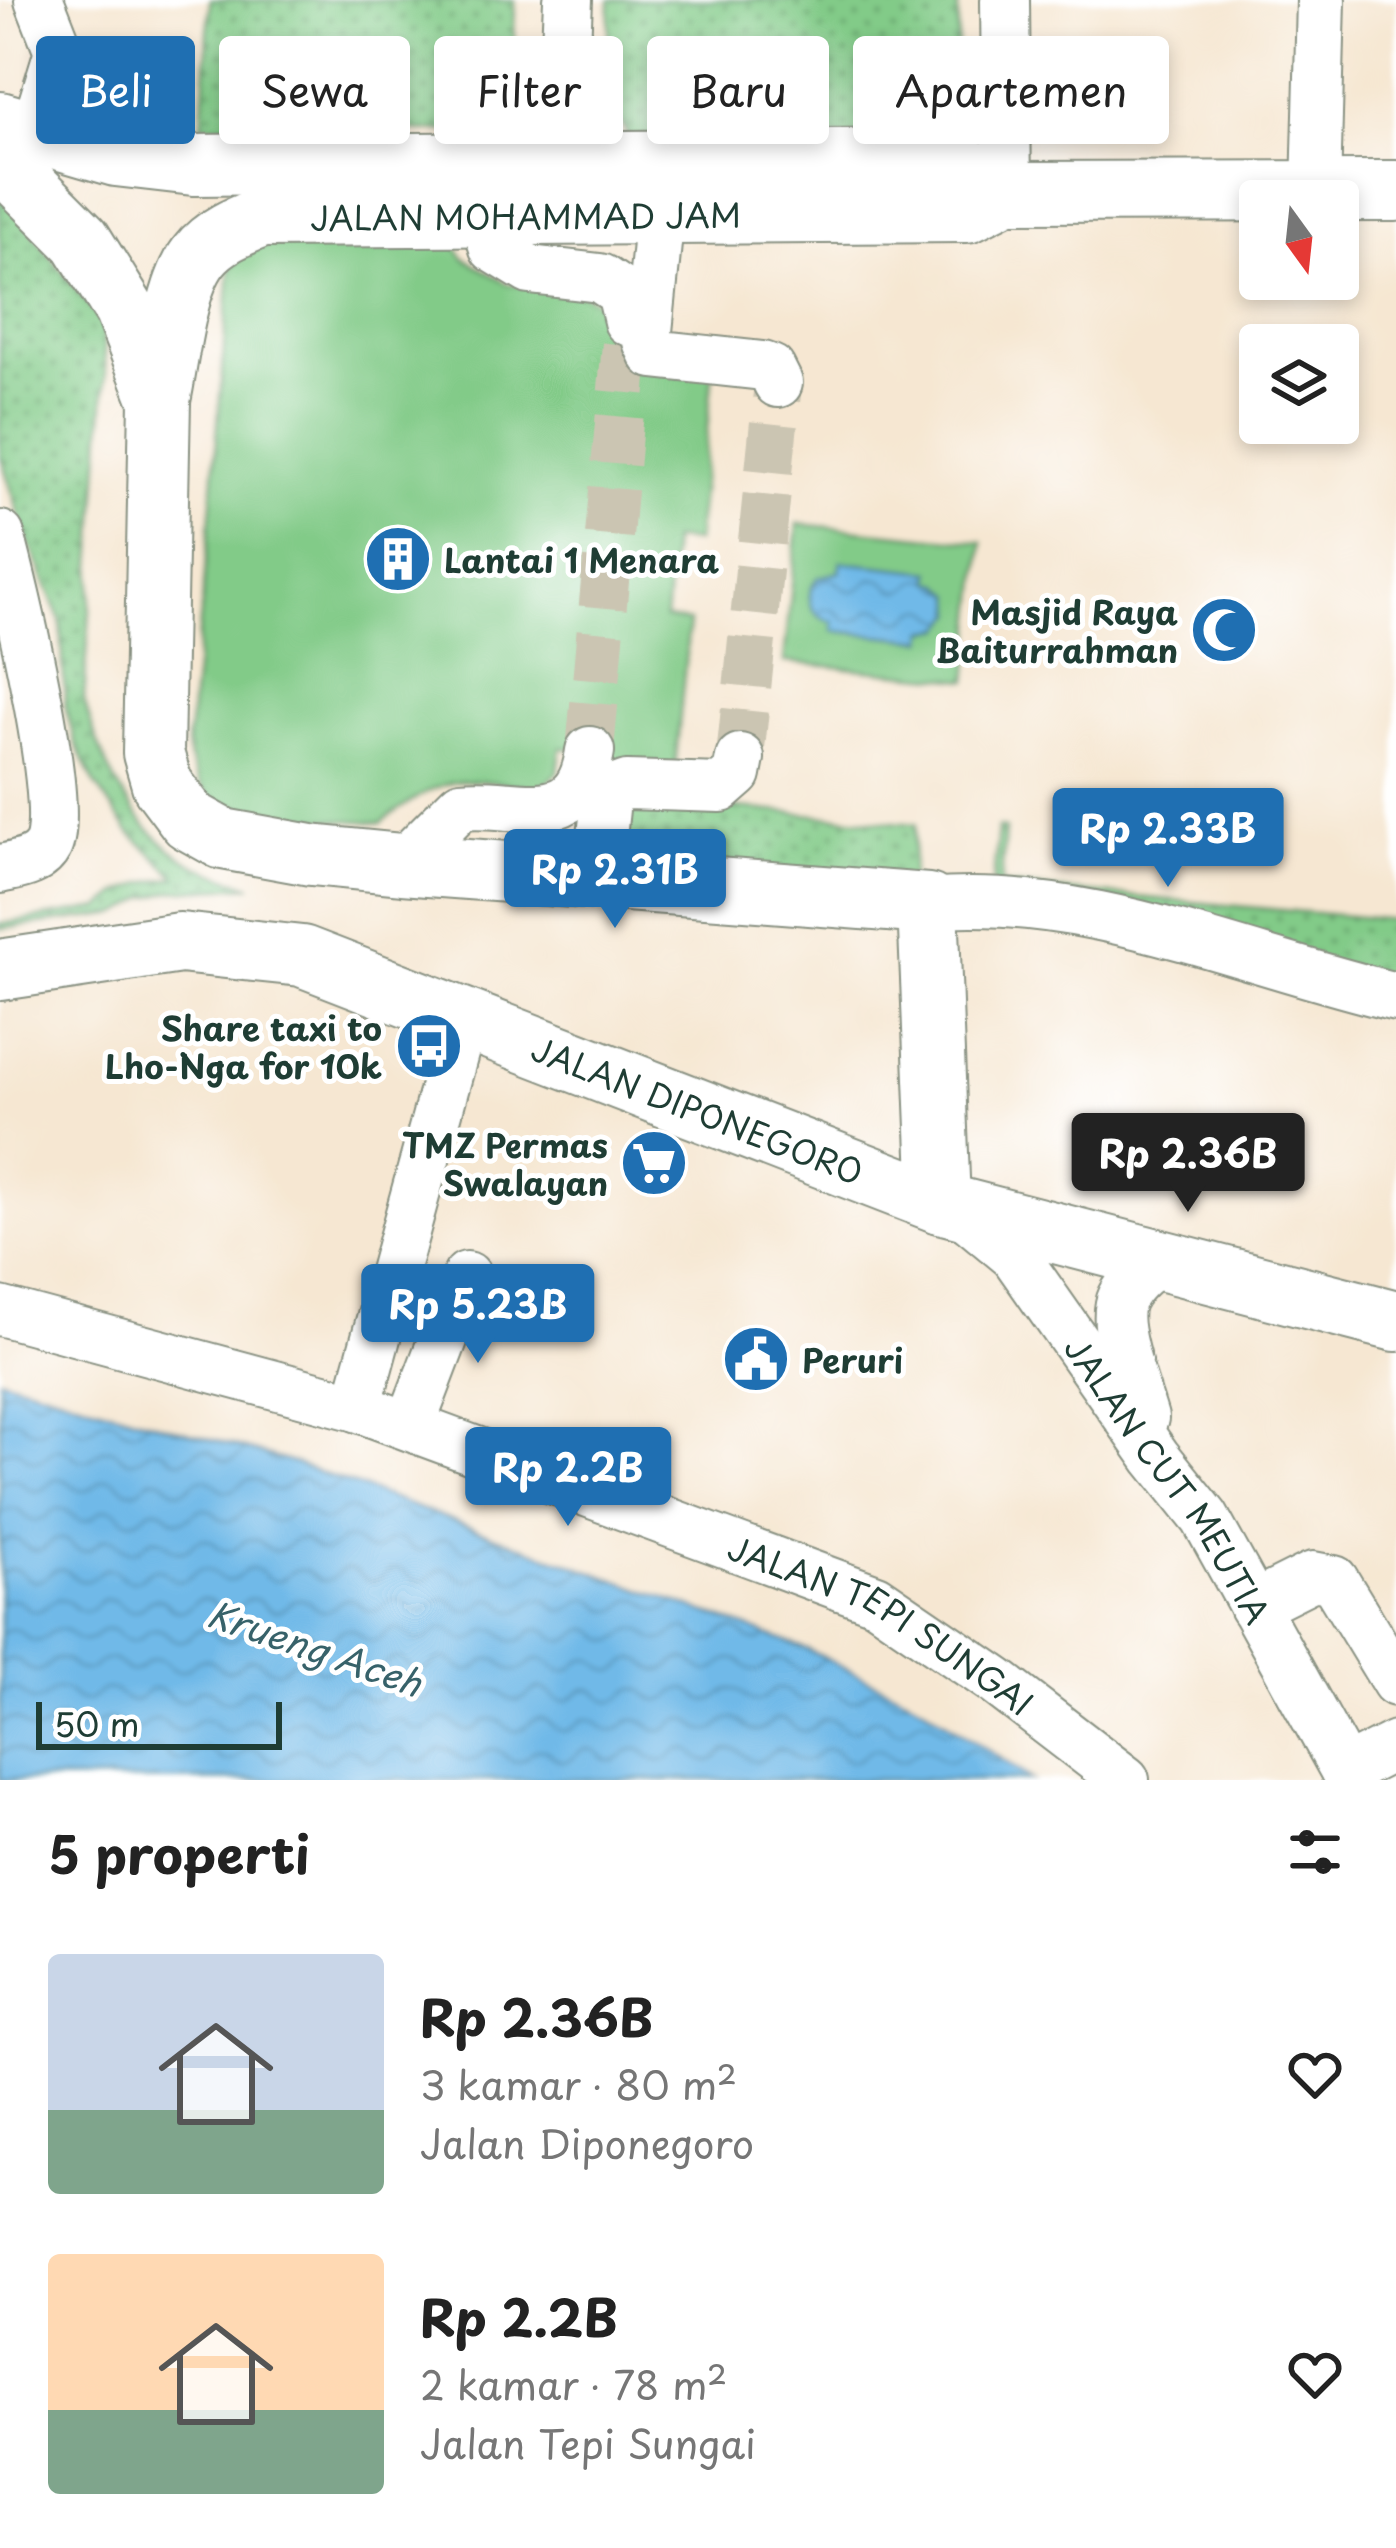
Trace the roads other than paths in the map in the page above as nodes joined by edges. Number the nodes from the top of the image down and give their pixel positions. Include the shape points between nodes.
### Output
1 (39, 0) edge
2 (568, 0) edge
3 (1005, 0) edge
4 (1321, 0) edge
5 (11, 138) edge
6 (561, 161) junction
7 (1316, 180) edge
8 (484, 190) junction
9 (1239, 191) edge
10 (1359, 191) edge
11 (1396, 191) edge
12 (1007, 192) junction
13 (660, 214) junction
14 (628, 321) tunnel mouth
15 (778, 383) dead end
16 (160, 400) junction
17 (0, 535) edge
18 (590, 751) tunnel mouth
19 (740, 758) dead end
20 (310, 855) junction
21 (402, 864) junction
22 (0, 868) edge
23 (597, 881) junction
24 (928, 904) junction
25 (302, 956) junction
26 (0, 970) edge
27 (1396, 997) edge
28 (463, 1021) junction
29 (947, 1204) junction
30 (1161, 1257) junction
31 (467, 1276) dead end
32 (0, 1311) edge
33 (1396, 1321) edge
34 (357, 1407) junction
35 (410, 1426) junction
36 (1156, 1457) junction
37 (1253, 1606) junction
38 (1396, 1682) edge
39 (1396, 1745) edge
40 (1347, 1776) edge
41 (1125, 1780) edge

1 - 5 street via 59,51
2 - 6 street
3 - 12 street
4 - 7 street
5 - 8 main road, JALAN MOHAMMAD JAM via 194,165
5 - 16 main road via 124,309
6 - 8 main road, JALAN MOHAMMAD JAM
6 - 12 main road, JALAN MOHAMMAD JAM via 932,158
8 - 13 main road, JALAN MOHAMMAD JAM
8 - 14 street via 494,248 530,270 601,278 621,292
8 - 16 main road, JALAN MOHAMMAD JAM via 262,217 230,229 199,257 182,294
9 - 12 main road, JALAN MOHAMMAD JAM
10 - 11 main road, JALAN MOHAMMAD JAM
12 - 13 main road, JALAN MOHAMMAD JAM via 967,212
13 - 15 street via 647,341 653,354 763,366
16 - 20 main road via 153,753 162,784 189,820 223,839
17 - 22 street via 22,614 50,817 47,848 32,862
18 - 21 street via 586,775 561,805 461,806
19 - 23 street via 737,774 721,788 613,790
20 - 21 main road
20 - 25 main road
21 - 23 main road
23 - 24 main road
24 - 27 street via 985,902 1144,926
24 - 29 main road
25 - 26 main road, JALAN DIPONEGORO via 179,943
25 - 28 main road, JALAN DIPONEGORO
28 - 29 main road, JALAN DIPONEGORO
28 - 34 street
29 - 30 main road, JALAN DIPONEGORO
29 - 36 street, JALAN CUT MEUTIA via 1015,1256
30 - 33 main road, JALAN DIPONEGORO
30 - 36 street via 1138,1276 1117,1316
31 - 35 street
32 - 34 street, JALAN TEPI SUNGAI
34 - 35 street, JALAN TEPI SUNGAI
35 - 41 street, JALAN TEPI SUNGAI via 876,1599
36 - 37 street, JALAN CUT MEUTIA via 1205,1518
37 - 38 street via 1312,1576 1334,1580
37 - 40 street, JALAN CUT MEUTIA
39 - 40 street

